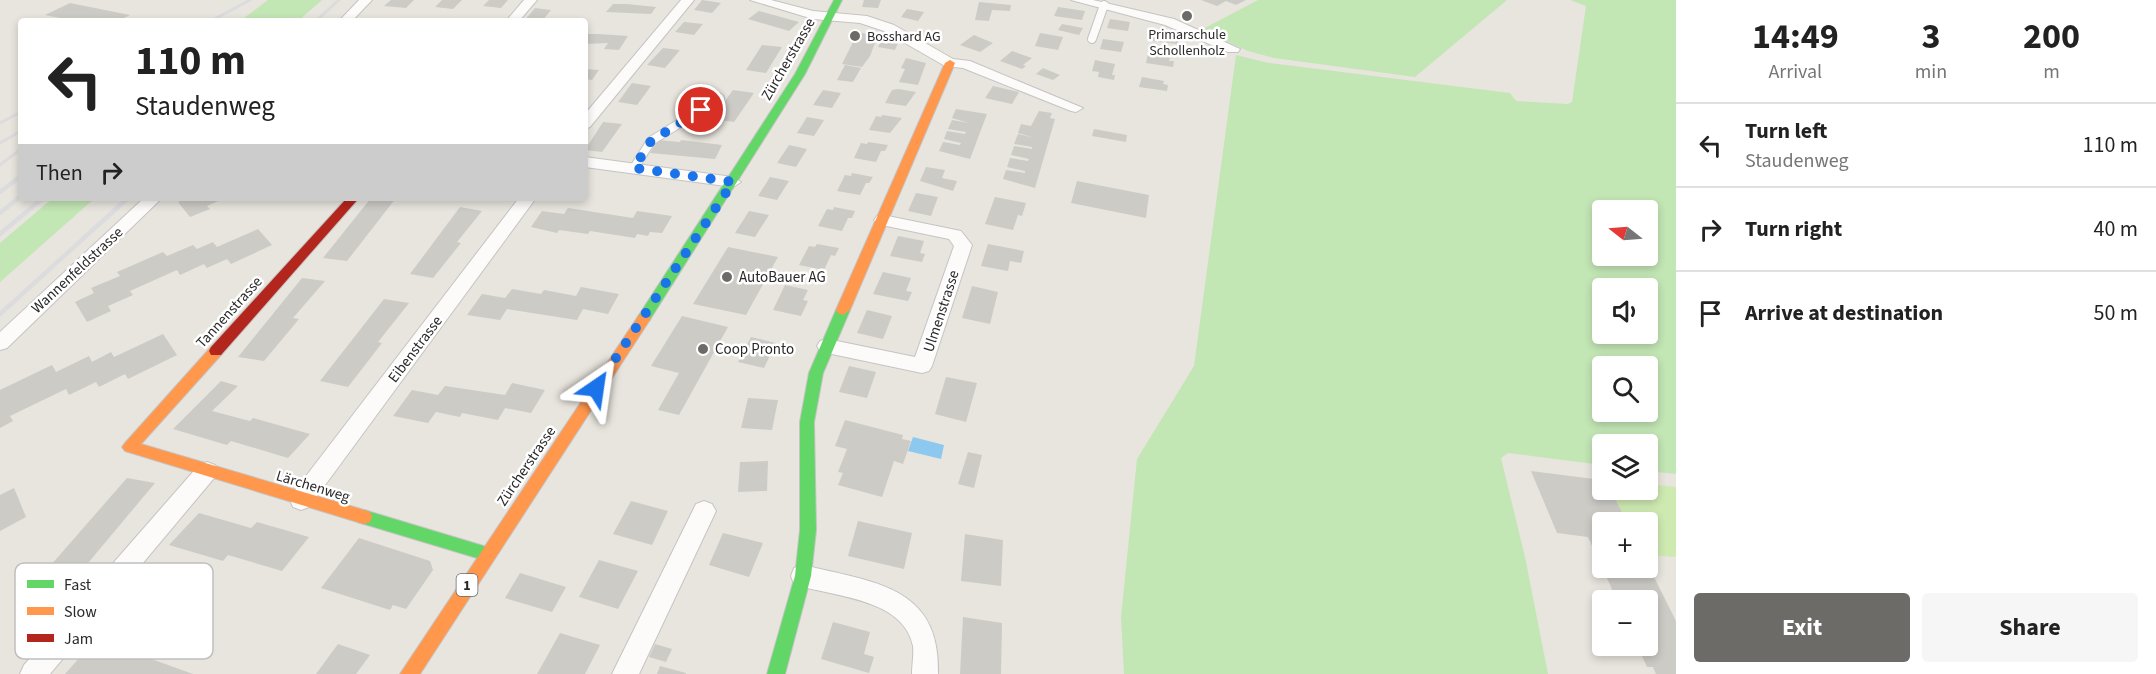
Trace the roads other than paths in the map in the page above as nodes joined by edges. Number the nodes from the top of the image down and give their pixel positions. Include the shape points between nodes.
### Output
1 (366, 0) edge
2 (531, 0) edge
3 (688, 0) edge
4 (756, 0) edge
5 (838, 0) edge
6 (1077, 0) edge
7 (1104, 6) junction
8 (831, 16) junction
9 (348, 18) edge
10 (515, 18) edge
11 (1092, 39) dead end
12 (1233, 49) dead end
13 (950, 63) junction
14 (720, 98) dead end
15 (1076, 108) dead end
16 (588, 119) edge
17 (588, 162) edge
18 (634, 168) junction
19 (733, 182) junction
20 (151, 201) edge
21 (350, 201) edge
22 (526, 201) edge
23 (883, 220) junction
24 (0, 343) edge
25 (827, 346) junction
26 (130, 447) joint
27 (207, 471) junction
28 (302, 500) junction
29 (704, 511) dead end
30 (487, 554) junction
31 (128, 563) edge
32 (803, 576) junction
33 (46, 659) edge
34 (33, 674) edge
35 (409, 674) edge
36 (625, 674) edge
37 (776, 674) edge
38 (925, 674) edge

1 - 9 street
2 - 10 street
3 - 16 street
4 - 8 street
5 - 8 street, Zürcherstrasse / 1
6 - 7 street
7 - 11 lane
7 - 12 street via 1169,22
8 - 13 street via 862,19 889,28
8 - 19 street, Zürcherstrasse / 1 via 801,74
13 - 15 street via 965,64
13 - 23 street
14 - 18 lane via 651,141
17 - 18 street
18 - 19 street
19 - 30 street, Zürcherstrasse / 1
20 - 24 street, Wannenfeldstrasse
21 - 26 street, Tannenstrasse
22 - 28 street, Eibenstrasse
23 - 25 street
23 - 25 street, Ulmenstrasse via 955,235 963,244 922,366
25 - 32 street via 816,373 807,422
26 - 27 street, Lärchenweg
27 - 28 street, Lärchenweg
27 - 31 street
28 - 30 street, Lärchenweg
29 - 36 street
30 - 35 street, Zürcherstrasse / 1
32 - 37 street
32 - 38 street via 899,603 921,628 928,648
33 - 34 street

